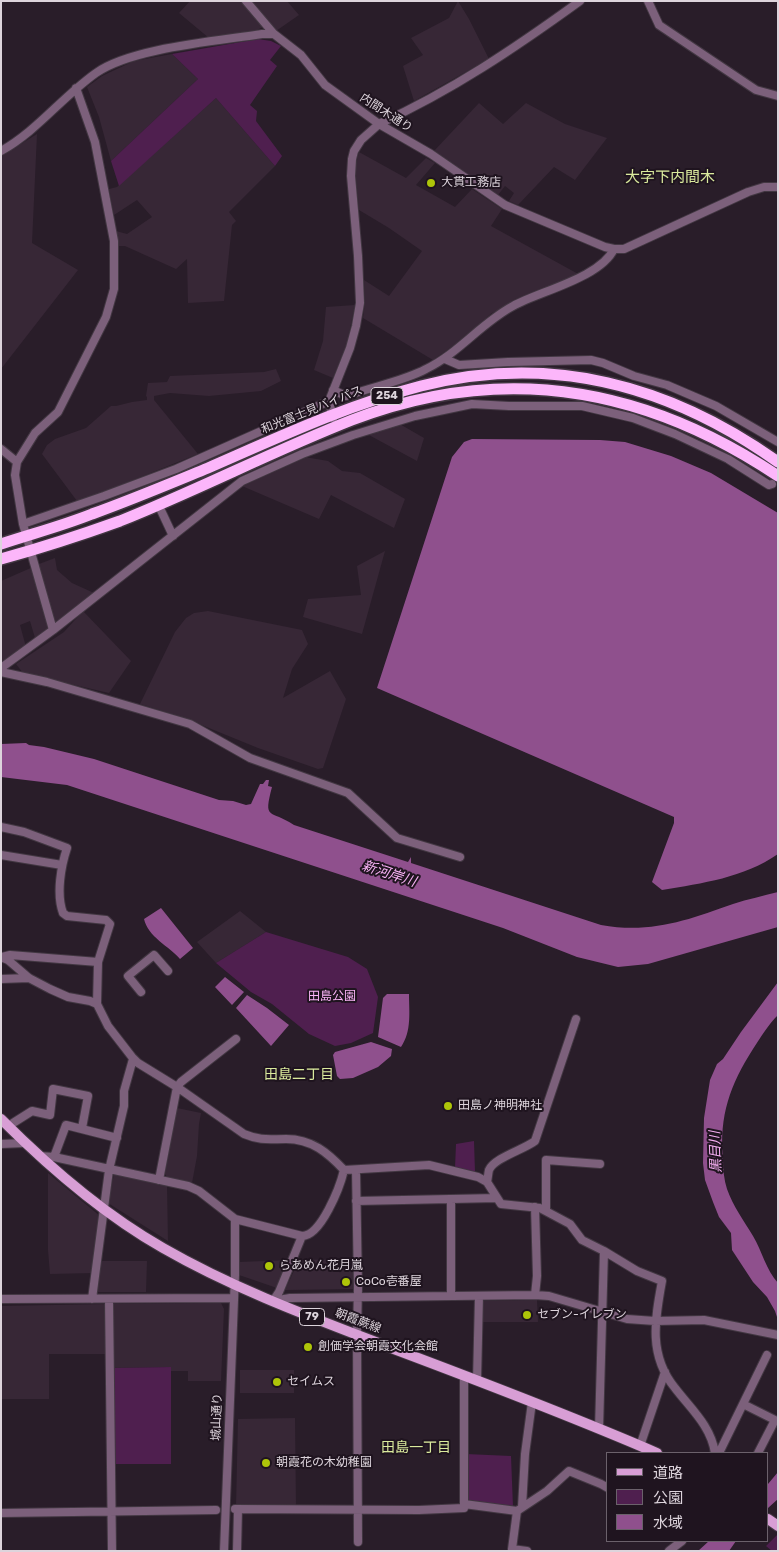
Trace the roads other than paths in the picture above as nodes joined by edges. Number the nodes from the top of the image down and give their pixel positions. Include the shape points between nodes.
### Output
1 (246, 1) edge
2 (580, 1) edge
3 (648, 1) edge
4 (274, 34) junction
5 (76, 88) junction
6 (778, 96) edge
7 (380, 124) junction
8 (1, 150) edge
9 (778, 187) edge
10 (614, 249) junction
11 (445, 359) junction
12 (333, 390) junction
13 (329, 401) junction
14 (332, 416) junction
15 (337, 427) junction
16 (778, 442) edge
17 (1, 449) edge
18 (17, 462) junction
19 (778, 462) edge
20 (775, 480) edge
21 (158, 504) junction
22 (23, 524) junction
23 (26, 536) junction
24 (173, 536) junction
25 (1, 544) edge
26 (30, 551) junction
27 (1, 559) edge
28 (53, 630) junction
29 (1, 668) edge
30 (1, 672) edge
31 (1, 827) edge
32 (1, 855) edge
33 (460, 857) dead end
34 (62, 865) junction
35 (2, 957) edge
36 (98, 962) junction
37 (168, 971) dead end
38 (29, 978) junction
39 (1, 979) edge
40 (141, 992) dead end
41 (97, 1004) junction
42 (576, 1018) dead end
43 (236, 1040) dead end
44 (133, 1058) junction
45 (177, 1087) junction
46 (1, 1119) edge
47 (9, 1127) junction
48 (82, 1128) junction
49 (117, 1138) junction
50 (25, 1143) junction
51 (1, 1144) edge
52 (38, 1155) junction
53 (54, 1157) junction
54 (600, 1164) dead end
55 (109, 1170) junction
56 (344, 1170) junction
57 (356, 1170) junction
58 (159, 1180) junction
59 (487, 1182) junction
60 (497, 1198) junction
61 (451, 1199) junction
62 (356, 1201) junction
63 (535, 1207) junction
64 (103, 1208) junction
65 (546, 1211) junction
66 (235, 1220) junction
67 (302, 1236) junction
68 (604, 1251) junction
69 (234, 1284) junction
70 (535, 1295) junction
71 (451, 1296) junction
72 (479, 1296) junction
73 (358, 1297) junction
74 (234, 1298) junction
75 (1, 1299) edge
76 (92, 1299) junction
77 (109, 1300) junction
78 (273, 1302) junction
79 (603, 1312) junction
80 (655, 1321) junction
81 (357, 1334) junction
82 (778, 1335) edge
83 (766, 1355) dead end
84 (665, 1372) junction
85 (464, 1376) junction
86 (477, 1381) junction
87 (532, 1402) junction
88 (743, 1404) junction
89 (599, 1429) junction
90 (640, 1446) junction
91 (655, 1452) edge
92 (717, 1452) edge
93 (718, 1452) edge
94 (759, 1452) edge
95 (606, 1487) edge
96 (464, 1504) junction
97 (358, 1509) junction
98 (520, 1509) junction
99 (216, 1510) dead end
100 (1, 1512) edge
101 (111, 1512) junction
102 (358, 1542) dead end
103 (679, 1542) edge
104 (112, 1551) edge
105 (224, 1551) edge
106 (237, 1551) edge
107 (527, 1551) edge
108 (669, 1551) edge

1 - 4 street, 内間木通り
2 - 7 street via 459,83
3 - 6 street via 659,25 756,90
4 - 5 street via 142,55 98,72
4 - 7 street, 内間木通り via 300,55 325,85
5 - 8 street via 26,136
5 - 18 street via 95,142 114,241 114,289 106,317 58,412 35,433
7 - 10 street, 内間木通り via 505,204
7 - 12 street via 360,140 352,159 360,303 350,348
9 - 10 street via 748,192 624,248
10 - 11 street via 610,258 580,278 513,306
11 - 12 street via 414,375 350,395
11 - 16 street via 459,366 590,360 603,363 716,406
12 - 13 street
13 - 14 street
13 - 22 street via 176,469
14 - 15 street
14 - 19 highway, 和光富士見バイパス / 254 via 408,390 464,378 509,374 566,376 623,386 677,404 729,430
14 - 23 highway, 和光富士見バイパス / 254 via 90,515
15 - 20 highway, 和光富士見バイパス / 254 via 393,407 448,395 505,389 562,391 619,402 674,419 720,441
15 - 21 highway, 和光富士見バイパス / 254
17 - 18 street
18 - 22 street via 15,475
20 - 24 street via 769,485 691,440 613,412 582,406 472,404 415,416 353,435 249,477
21 - 24 street
21 - 26 highway, 和光富士見バイパス / 254 via 119,521
22 - 23 street
23 - 25 highway, 和光富士見バイパス / 254
23 - 26 street
24 - 28 street
26 - 27 highway, 和光富士見バイパス / 254
26 - 28 street
28 - 29 street
30 - 33 street via 55,684 190,724 250,758 348,794 397,838
31 - 34 street via 67,848
32 - 34 street
34 - 36 street via 63,914 106,920 110,924
35 - 36 street
35 - 38 street
36 - 41 street
37 - 40 street via 154,955 128,976
38 - 39 street
38 - 41 street via 68,997
41 - 44 street via 108,1026
42 - 59 street via 535,1141 500,1158 490,1169
43 - 45 street
44 - 45 street
44 - 49 street
45 - 56 street via 244,1134 255,1139 298,1140 318,1147
45 - 58 street
46 - 47 main road, 朝霞蕨線 / 79
47 - 48 street via 32,1111 50,1115 53,1089 88,1096
47 - 50 main road, 朝霞蕨線 / 79
48 - 49 street
48 - 53 street via 66,1125
49 - 55 street
50 - 51 street
50 - 52 main road, 朝霞蕨線 / 79
52 - 53 street
52 - 64 main road, 朝霞蕨線 / 79
53 - 55 street
54 - 65 street via 546,1160
55 - 58 street
55 - 64 street
56 - 57 street
56 - 67 street via 324,1217 312,1232
57 - 59 street via 429,1165
57 - 62 street
58 - 66 street via 199,1190
59 - 60 street
60 - 61 street
60 - 63 street via 501,1204
61 - 62 street
61 - 71 street
62 - 73 street
63 - 65 street
63 - 70 street
64 - 69 main road, 朝霞蕨線 / 79 via 162,1247
64 - 76 street
65 - 68 street via 570,1224 582,1240
66 - 67 street
66 - 69 street, 城山通り
67 - 78 street
68 - 79 street
68 - 80 street via 637,1271 662,1280
69 - 74 street, 城山通り
69 - 78 main road, 朝霞蕨線 / 79
70 - 72 street
70 - 79 street
71 - 72 street
71 - 73 street
72 - 86 street
73 - 78 street via 290,1298
73 - 81 street
74 - 77 street
74 - 105 street, 城山通り
75 - 76 street
76 - 77 street
77 - 101 street
78 - 81 main road, 朝霞蕨線 / 79
79 - 80 street via 627,1319
79 - 89 street
80 - 82 street via 704,1320
80 - 84 street via 656,1350
81 - 85 main road, 朝霞蕨線 / 79
81 - 97 street
83 - 88 street
84 - 90 street
84 - 92 street via 708,1428
85 - 86 main road, 朝霞蕨線 / 79
85 - 96 street
86 - 87 main road, 朝霞蕨線 / 79
87 - 89 main road, 朝霞蕨線 / 79
87 - 98 street
88 - 93 street
88 - 94 street via 775,1420
89 - 90 main road, 朝霞蕨線 / 79
90 - 91 main road, 朝霞蕨線 / 79
95 - 98 street via 569,1471
96 - 97 street via 464,1508
96 - 98 street
97 - 102 street
97 - 106 street via 237,1509
98 - 107 street via 512,1549
99 - 101 street
100 - 101 street
101 - 104 street
103 - 108 street

